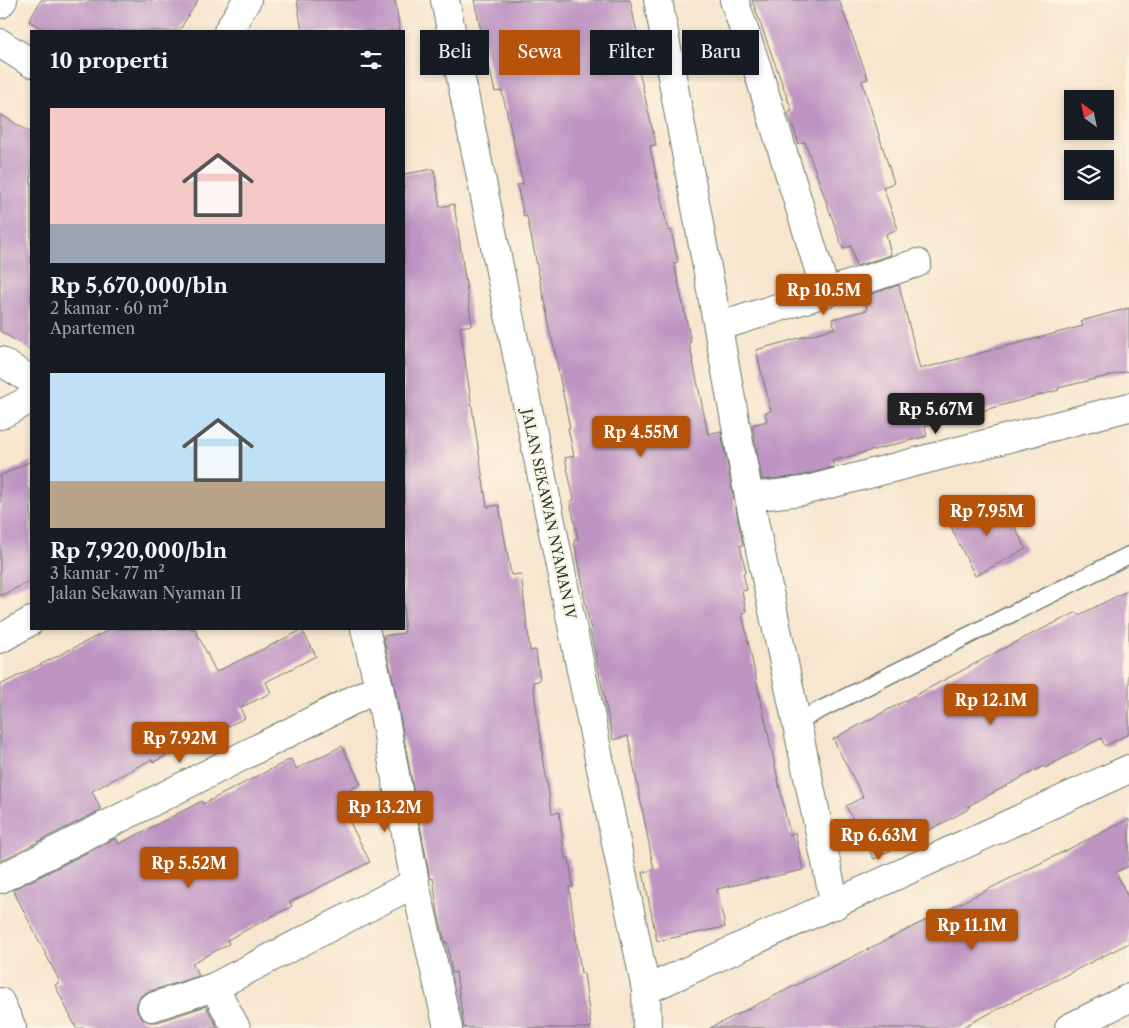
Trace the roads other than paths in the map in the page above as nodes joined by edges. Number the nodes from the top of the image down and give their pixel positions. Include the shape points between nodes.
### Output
1 (3, 0) edge
2 (247, 0) edge
3 (445, 0) edge
4 (658, 0) edge
5 (734, 0) edge
6 (0, 4) edge
7 (231, 30) edge
8 (0, 43) edge
9 (30, 62) edge
10 (918, 263) dead end
11 (826, 293) junction
12 (718, 327) junction
13 (0, 361) edge
14 (30, 379) edge
15 (30, 400) edge
16 (1129, 407) edge
17 (0, 415) edge
18 (749, 497) junction
19 (1129, 555) edge
20 (30, 622) edge
21 (365, 630) edge
22 (0, 638) edge
23 (379, 687) junction
24 (796, 722) junction
25 (1129, 769) edge
26 (0, 879) edge
27 (416, 883) junction
28 (834, 905) junction
29 (214, 987) junction
30 (646, 990) junction
31 (1129, 998) edge
32 (0, 1002) edge
33 (152, 1007) dead end
34 (12, 1028) edge
35 (236, 1028) edge
36 (448, 1028) edge
37 (647, 1028) edge
38 (1069, 1028) edge

1 - 6 street
2 - 7 street
3 - 30 street, JALAN SEKAWAN NYAMAN IV
4 - 12 street
5 - 11 street
8 - 9 street
10 - 11 street
11 - 12 street
12 - 18 street
13 - 14 street
15 - 17 street
16 - 18 street via 803,491
18 - 24 street
19 - 24 lane
20 - 22 street
21 - 23 street
23 - 26 street
23 - 27 street
24 - 28 street
25 - 28 street
27 - 29 street
27 - 36 street
28 - 30 street
29 - 33 street
29 - 35 street
30 - 37 street, JALAN SEKAWAN NYAMAN IV
31 - 38 street
32 - 34 street

